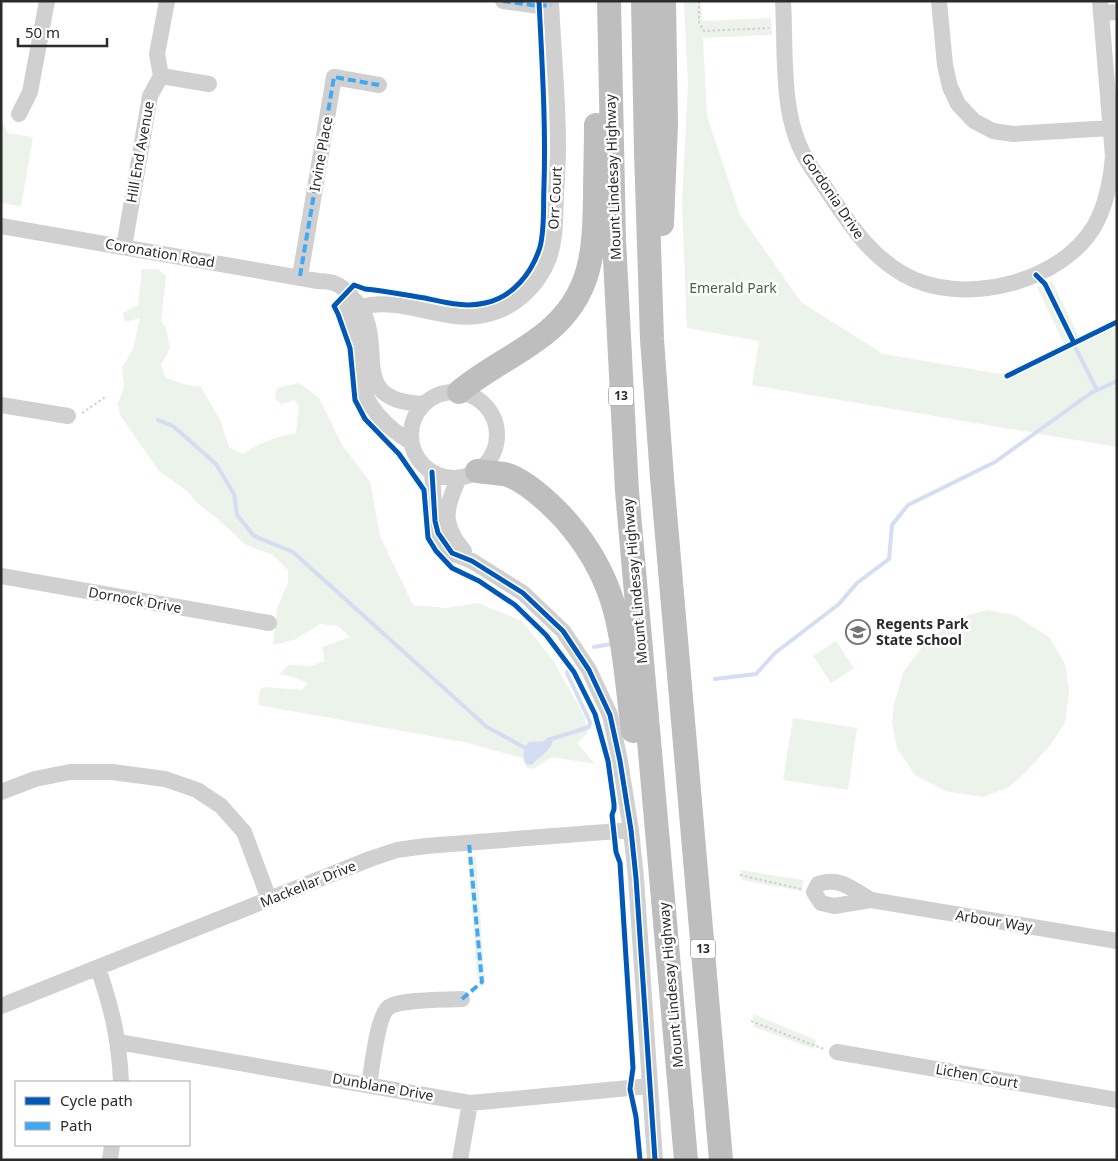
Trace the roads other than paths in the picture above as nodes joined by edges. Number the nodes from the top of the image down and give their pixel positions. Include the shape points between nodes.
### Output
1 (47, 1) edge
2 (167, 1) edge
3 (503, 1) edge
4 (608, 1) edge
5 (643, 1) edge
6 (664, 1) edge
7 (783, 1) edge
8 (939, 1) edge
9 (551, 3) edge
10 (1106, 9) edge
11 (161, 76) junction
12 (209, 84) dead end
13 (379, 84) dead end
14 (19, 114) dead end
15 (1111, 128) junction
16 (1, 226) edge
17 (124, 247) junction
18 (300, 276) junction
19 (355, 310) junction
20 (652, 339) junction
21 (458, 392) junction
22 (424, 404) junction
23 (1, 405) edge
24 (68, 416) road end
25 (411, 442) junction
26 (432, 472) junction
27 (468, 475) junction
28 (472, 561) junction
29 (1, 576) edge
30 (269, 624) dead end
31 (654, 789) junction
32 (1, 792) edge
33 (631, 830) junction
34 (269, 899) junction
35 (872, 900) junction
36 (1117, 941) edge
37 (98, 968) junction
38 (462, 999) dead end
39 (1, 1006) edge
40 (118, 1042) junction
41 (837, 1052) road end
42 (121, 1081) edge
43 (369, 1085) junction
44 (650, 1086) junction
45 (1117, 1100) edge
46 (470, 1103) junction
47 (112, 1146) edge
48 (110, 1160) edge
49 (460, 1160) edge
50 (655, 1160) edge
51 (686, 1160) edge
52 (721, 1160) edge

1 - 14 street via 30,92
2 - 11 street via 157,54
3 - 9 street via 539,6
4 - 21 highway via 598,35 594,238 587,276 570,308 552,328
4 - 31 highway, Mount Lindesay Highway / 13 via 621,397
5 - 20 highway, 13
6 - 20 highway via 666,124 660,305
7 - 15 street, Gordonia Drive via 787,94 793,128 804,156 860,238 880,259 905,276 958,290 984,288 1036,276 1060,261 1094,226 1106,200 1113,156
8 - 15 street via 944,65 950,87 958,104 974,122 992,131 1013,134
9 - 19 street, Orr Court via 558,146 555,220 550,256 537,282 511,304 482,315 468,317 382,304
10 - 15 street, Gordonia Drive
11 - 12 street
11 - 17 street, Hill End Avenue via 150,96
13 - 18 street, Irvine Place via 334,76
16 - 17 street, Coronation Road
17 - 18 street, Coronation Road
18 - 19 street, Coronation Road via 318,280
19 - 22 street, Coronation Road via 367,322 376,383 399,402
19 - 25 street, Coronation Road via 364,394 399,435
20 - 52 highway, 13
21 - 22 street via 434,396
21 - 27 street via 480,401 492,414 497,431 493,454 486,464
22 - 25 street via 413,421
23 - 24 street
25 - 26 street via 418,459
26 - 27 street via 445,477
26 - 28 street via 438,533 452,553
27 - 28 street via 448,502 447,514 454,538
27 - 31 highway via 504,474 527,486 562,517 591,554 609,590 615,612 638,761
28 - 33 street via 522,593 545,613 563,632 589,670 610,715 615,734
29 - 30 street, Dornock Drive
31 - 51 highway, Mount Lindesay Highway / 13
32 - 34 street via 35,779 70,772 112,772 165,779 197,790 221,806 244,832
33 - 34 street, Mackellar Drive via 398,850
33 - 44 street
34 - 37 street, Mackellar Drive
35 - 35 street, Arbour Way via 841,882 826,880 818,884 814,892 820,903 834,906
35 - 36 street, Arbour Way
37 - 39 street, Mackellar Drive
37 - 40 street
38 - 43 street via 398,1003 387,1008 380,1018
40 - 42 street
40 - 43 street, Dunblane Drive
41 - 45 street, Lichen Court
43 - 46 street, Dunblane Drive
44 - 46 street, Dunblane Drive
44 - 50 street
46 - 49 street
47 - 48 street

